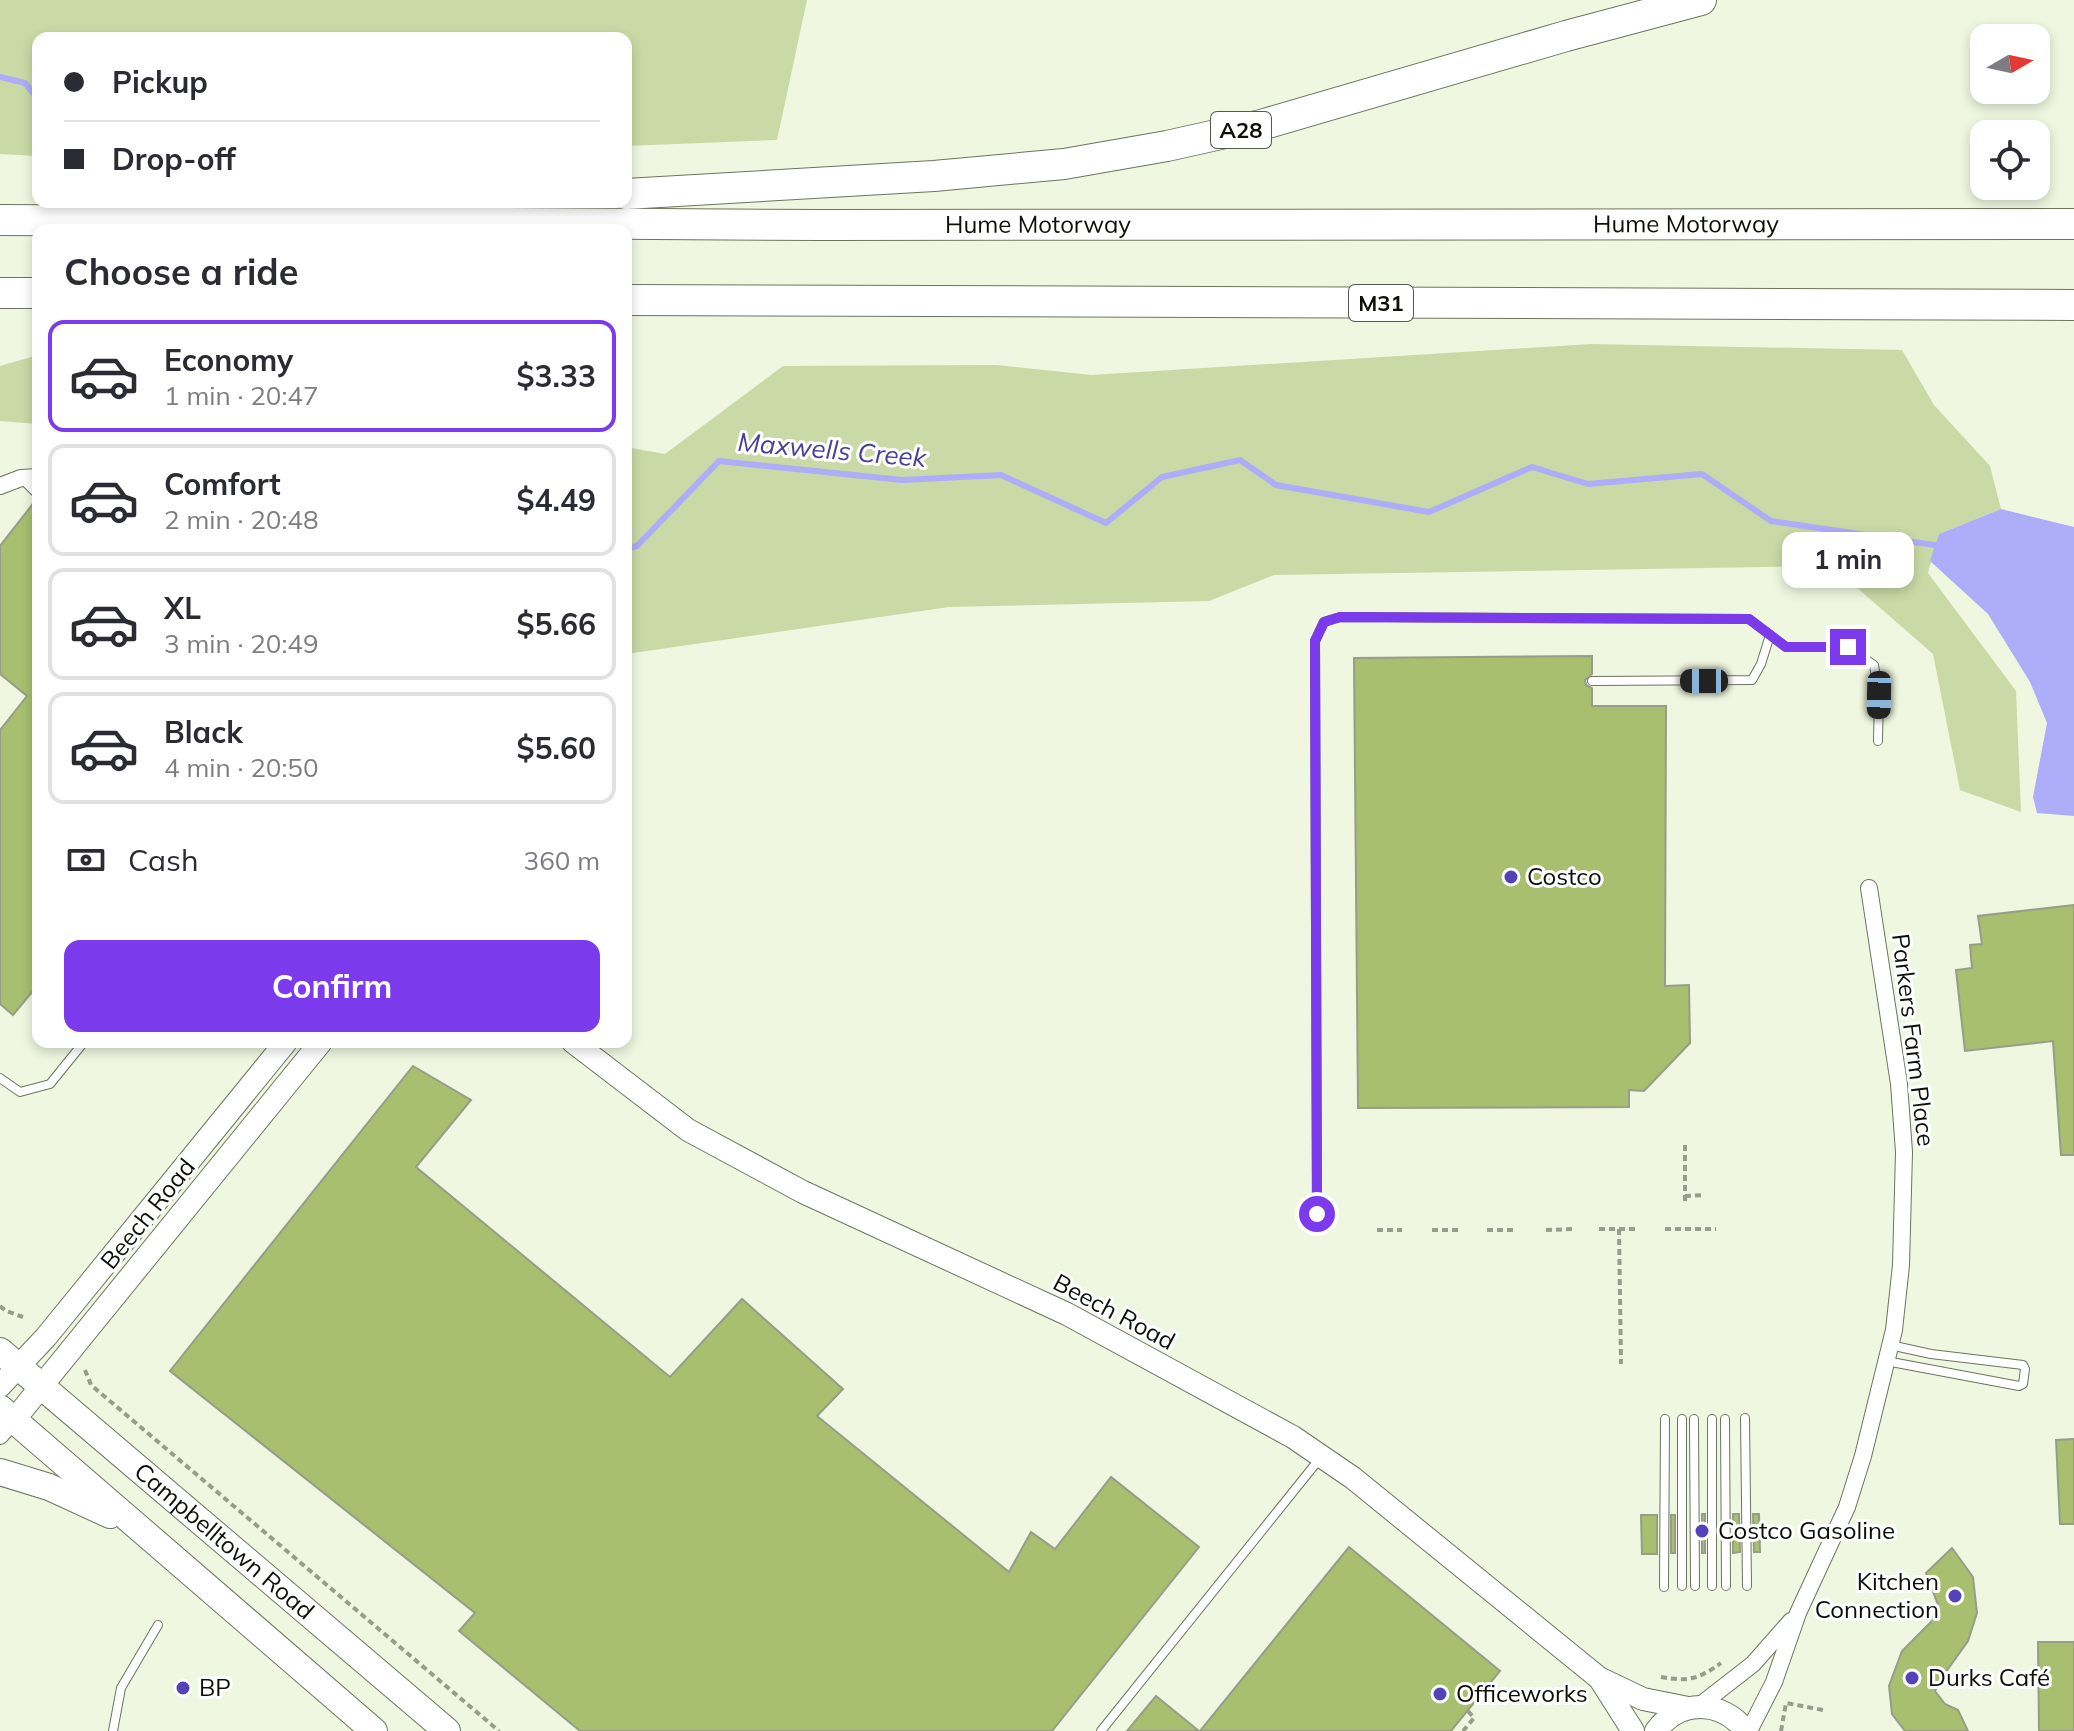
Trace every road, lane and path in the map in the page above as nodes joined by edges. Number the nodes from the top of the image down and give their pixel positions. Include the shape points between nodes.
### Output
1 (1701, 0) edge
2 (632, 194) edge
3 (304, 208) edge
4 (0, 220) edge
5 (214, 221) junction
6 (2074, 224) edge
7 (0, 293) edge
8 (32, 293) edge
9 (632, 300) edge
10 (2074, 305) edge
11 (30, 477) edge
12 (0, 486) edge
13 (1770, 635) junction
14 (1592, 681) dead end
15 (1878, 741) dead end
16 (1869, 888) dead end
17 (79, 1048) edge
18 (281, 1048) edge
19 (316, 1048) edge
20 (581, 1048) edge
21 (0, 1078) edge
22 (1685, 1142) dead end
23 (1704, 1195) dead end
24 (1317, 1214) dead end
25 (1573, 1229) dead end
26 (1599, 1229) dead end
27 (1619, 1229) junction
28 (1639, 1229) dead end
29 (1665, 1229) dead end
30 (1716, 1229) dead end
31 (1377, 1230) dead end
32 (1402, 1230) dead end
33 (1432, 1230) dead end
34 (1461, 1230) dead end
35 (1487, 1230) dead end
36 (1516, 1230) dead end
37 (1546, 1230) dead end
38 (0, 1306) edge
39 (23, 1317) dead end
40 (1888, 1353) junction
41 (1621, 1364) dead end
42 (6, 1368) edge
43 (85, 1370) dead end
44 (41, 1386) junction
45 (1745, 1418) dead end
46 (1665, 1419) dead end
47 (1682, 1419) dead end
48 (1694, 1419) dead end
49 (1712, 1419) dead end
50 (1725, 1419) dead end
51 (5, 1421) edge
52 (1322, 1456) junction
53 (0, 1472) edge
54 (139, 1528) junction
55 (1682, 1586) dead end
56 (1695, 1586) dead end
57 (1712, 1586) dead end
58 (1726, 1586) dead end
59 (1747, 1586) dead end
60 (1664, 1587) dead end
61 (1798, 1613) junction
62 (158, 1625) dead end
63 (1730, 1657) dead end
64 (1661, 1677) dead end
65 (1599, 1678) junction
66 (1693, 1707) junction
67 (1823, 1710) dead end
68 (1468, 1711) dead end
69 (113, 1731) edge
70 (374, 1731) edge
71 (447, 1731) edge
72 (499, 1731) edge
73 (1101, 1731) edge
74 (1463, 1731) edge
75 (1633, 1731) edge
76 (1656, 1731) edge
77 (1748, 1731) edge
78 (1781, 1731) edge

1 - 2 highway, A28 via 1261,125 1167,146 1064,164 934,176
3 - 5 highway
4 - 5 highway, Hume Motorway
5 - 6 highway, Hume Motorway
7 - 8 highway
9 - 10 highway, M31
11 - 12 street
13 - 14 lane via 1752,680
13 - 15 lane via 1786,647 1848,647 1874,665
13 - 24 lane via 1749,619 1340,617 1324,622 1315,641
16 - 40 street, Parkers Farm Place via 1904,1152 1901,1265
17 - 21 lane via 50,1084 20,1092
18 - 42 main road, Beech Road via 75,1301
19 - 44 main road, Beech Road
20 - 52 main road, Beech Road via 688,1130 803,1192 1067,1314
22 - 23 path via 1685,1199
25 - 37 path
26 - 27 path
27 - 28 path
27 - 41 path
29 - 30 path
31 - 32 path
33 - 34 path
35 - 36 path
38 - 39 path
40 - 40 lane via 2023,1365 2023,1384 2019,1386
40 - 61 street, Parkers Farm Place via 1847,1507
42 - 44 main road, Campbelltown Road
43 - 72 path via 91,1385
44 - 51 main road, Beech Road
44 - 71 main road, Campbelltown Road
45 - 59 lane
46 - 60 lane
47 - 55 lane
48 - 56 lane
49 - 57 lane
50 - 58 lane
51 - 54 main road, Campbelltown Road
52 - 65 main road, Beech Road
52 - 73 lane
53 - 54 main road via 49,1487
54 - 70 main road, Campbelltown Road
61 - 66 street, Parkers Farm Place via 1753,1664
61 - 77 street, Parkers Farm Place via 1774,1682
62 - 69 lane via 121,1688
63 - 64 path via 1684,1681
65 - 66 main road, Beech Road via 1643,1699
65 - 75 main road, Beech Road
66 - 76 main road via 1667,1718
66 - 77 main road, Beech Road via 1727,1713
67 - 78 path via 1786,1703
68 - 74 path via 1474,1718

